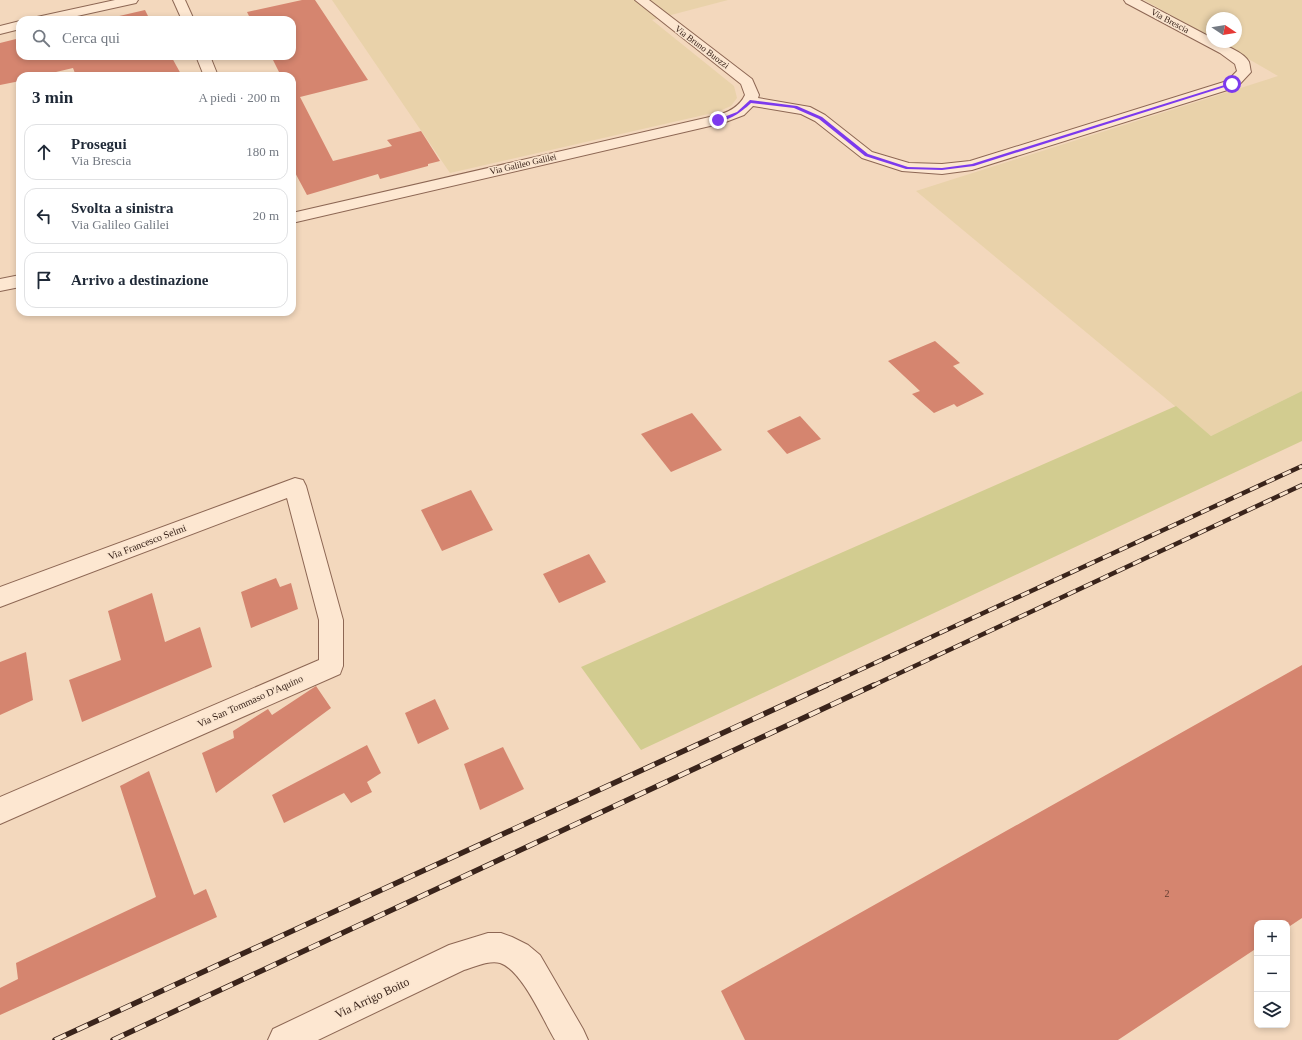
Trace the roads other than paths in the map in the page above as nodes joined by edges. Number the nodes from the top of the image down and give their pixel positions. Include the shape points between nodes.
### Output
1 (132, 0) edge
2 (179, 0) edge
3 (641, 0) edge
4 (1130, 0) edge
5 (60, 16) edge
6 (186, 16) edge
7 (16, 26) edge
8 (0, 30) edge
9 (205, 60) edge
10 (209, 72) edge
11 (750, 101) junction
12 (296, 217) edge
13 (16, 282) edge
14 (0, 285) edge
15 (295, 486) joint
16 (0, 597) edge
17 (0, 811) edge
18 (284, 1040) edge
19 (572, 1040) edge

1 - 5 street
2 - 6 street
3 - 11 street, Via Bruno Buozzi via 741,77 750,88
4 - 11 street, Via Brescia via 1225,50 1242,62 1244,72 1232,84 972,165 942,169 908,168 867,155 813,114 795,107
7 - 8 street
9 - 10 street
11 - 12 street, Via Galileo Galilei via 738,112 718,120
13 - 14 street
15 - 16 street, Via Francesco Selmi
15 - 17 street, Via San Tommaso D'Aquino via 331,620 331,666
18 - 19 street, Via Arrigo Boito via 460,956 488,948 501,948 529,966

